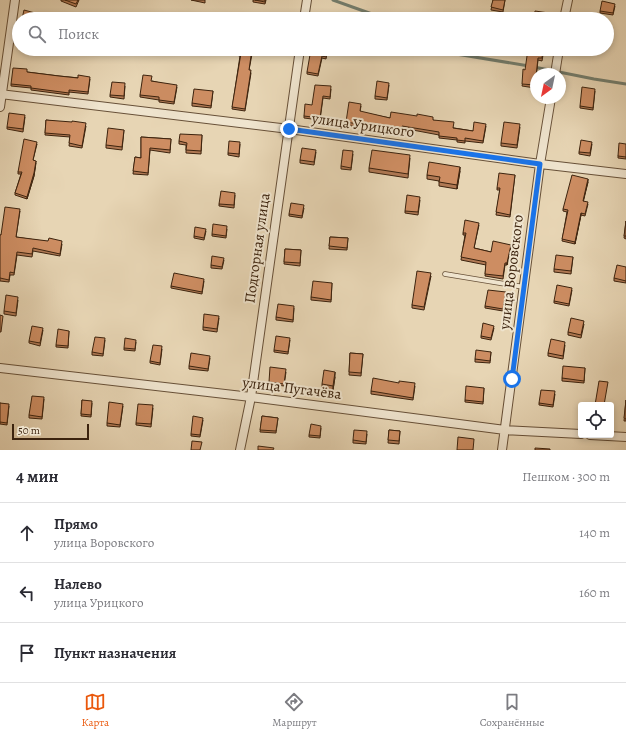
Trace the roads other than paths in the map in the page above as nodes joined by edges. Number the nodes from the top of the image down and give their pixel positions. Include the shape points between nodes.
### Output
1 (15, 0) edge
2 (307, 0) edge
3 (568, 0) edge
4 (13, 12) edge
5 (305, 12) edge
6 (565, 12) edge
7 (12, 20) edge
8 (299, 56) edge
9 (558, 56) edge
10 (556, 68) edge
11 (1, 94) edge
12 (550, 104) edge
13 (0, 107) edge
14 (289, 129) junction
15 (540, 164) junction
16 (626, 174) edge
17 (445, 274) dead end
18 (524, 287) junction
19 (0, 368) edge
20 (251, 397) junction
21 (505, 430) junction
22 (578, 434) edge
23 (614, 436) edge
24 (626, 437) edge
25 (240, 450) edge
26 (502, 450) edge

1 - 4 street
2 - 5 street
3 - 6 street
7 - 11 street
8 - 14 street, Подгорная улица
9 - 10 street
11 - 13 street
11 - 14 street, улица Урицкого
12 - 15 street, улица Воровского
14 - 15 street, улица Урицкого
14 - 20 street, Подгорная улица
15 - 16 street, улица Урицкого
15 - 18 street, улица Воровского
17 - 18 lane
18 - 21 street, улица Воровского
19 - 20 street, улица Пугачёва
20 - 21 street, улица Пугачёва
20 - 25 street, Подгорная улица
21 - 22 street, улица Пугачёва
21 - 26 street, улица Воровского
23 - 24 street

